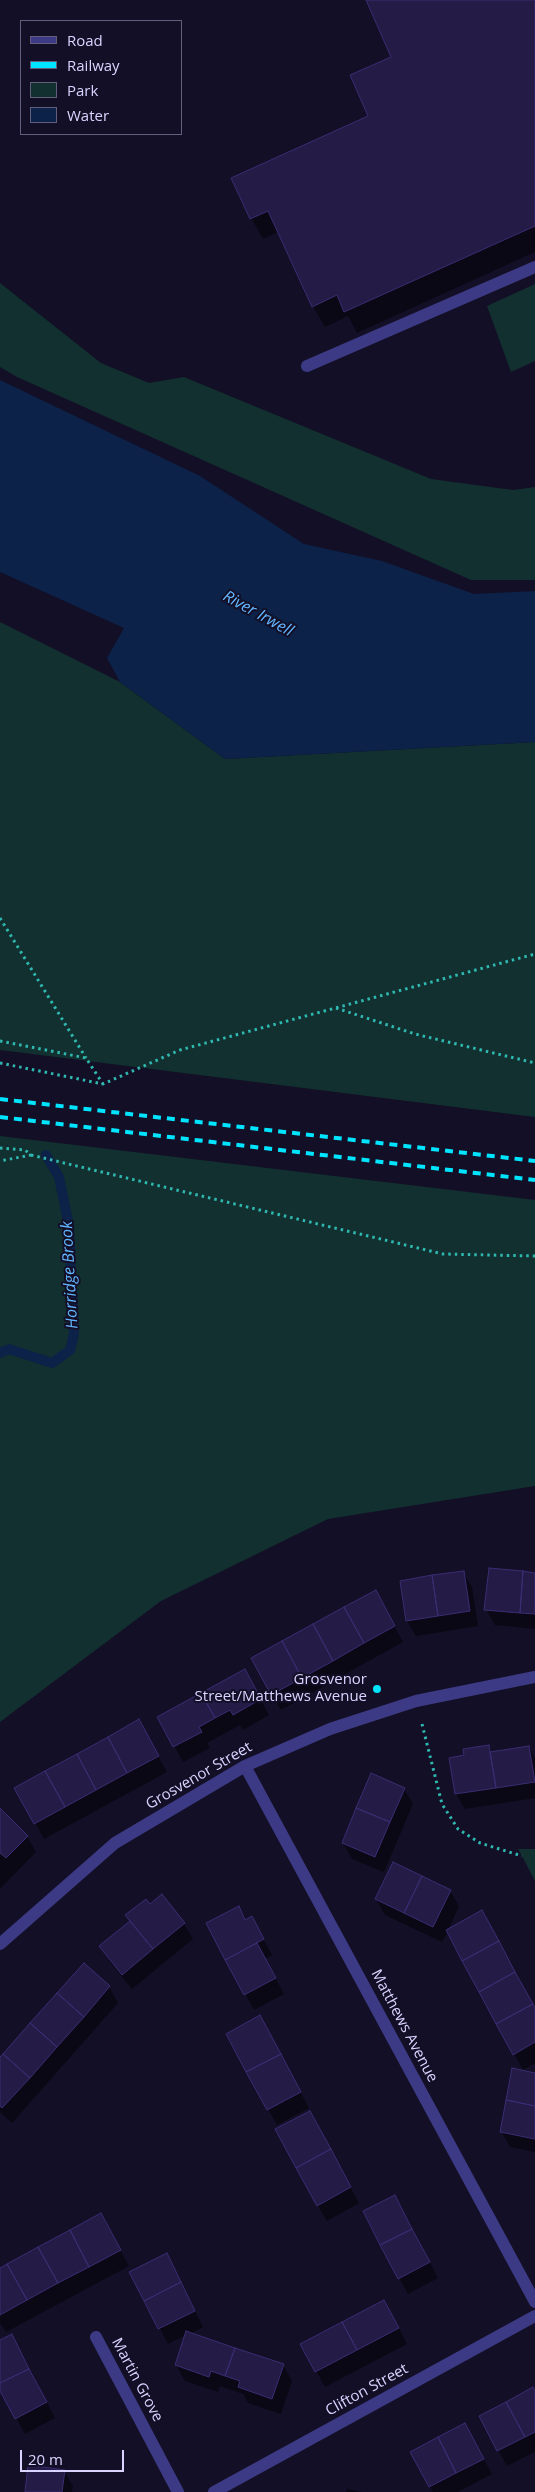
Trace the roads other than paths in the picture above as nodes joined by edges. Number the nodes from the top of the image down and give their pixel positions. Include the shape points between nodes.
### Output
1 (535, 267) edge
2 (307, 366) dead end
3 (535, 1677) edge
4 (245, 1766) junction
5 (0, 1944) edge
6 (535, 2302) edge
7 (535, 2316) edge
8 (96, 2337) dead end
9 (178, 2492) edge
10 (214, 2492) edge

1 - 2 street
3 - 4 street, Grosvenor Street via 416,1701 330,1728
4 - 5 street, Grosvenor Street via 115,1843
4 - 6 street, Matthews Avenue
7 - 10 street, Clifton Street
8 - 9 street, Martin Grove

